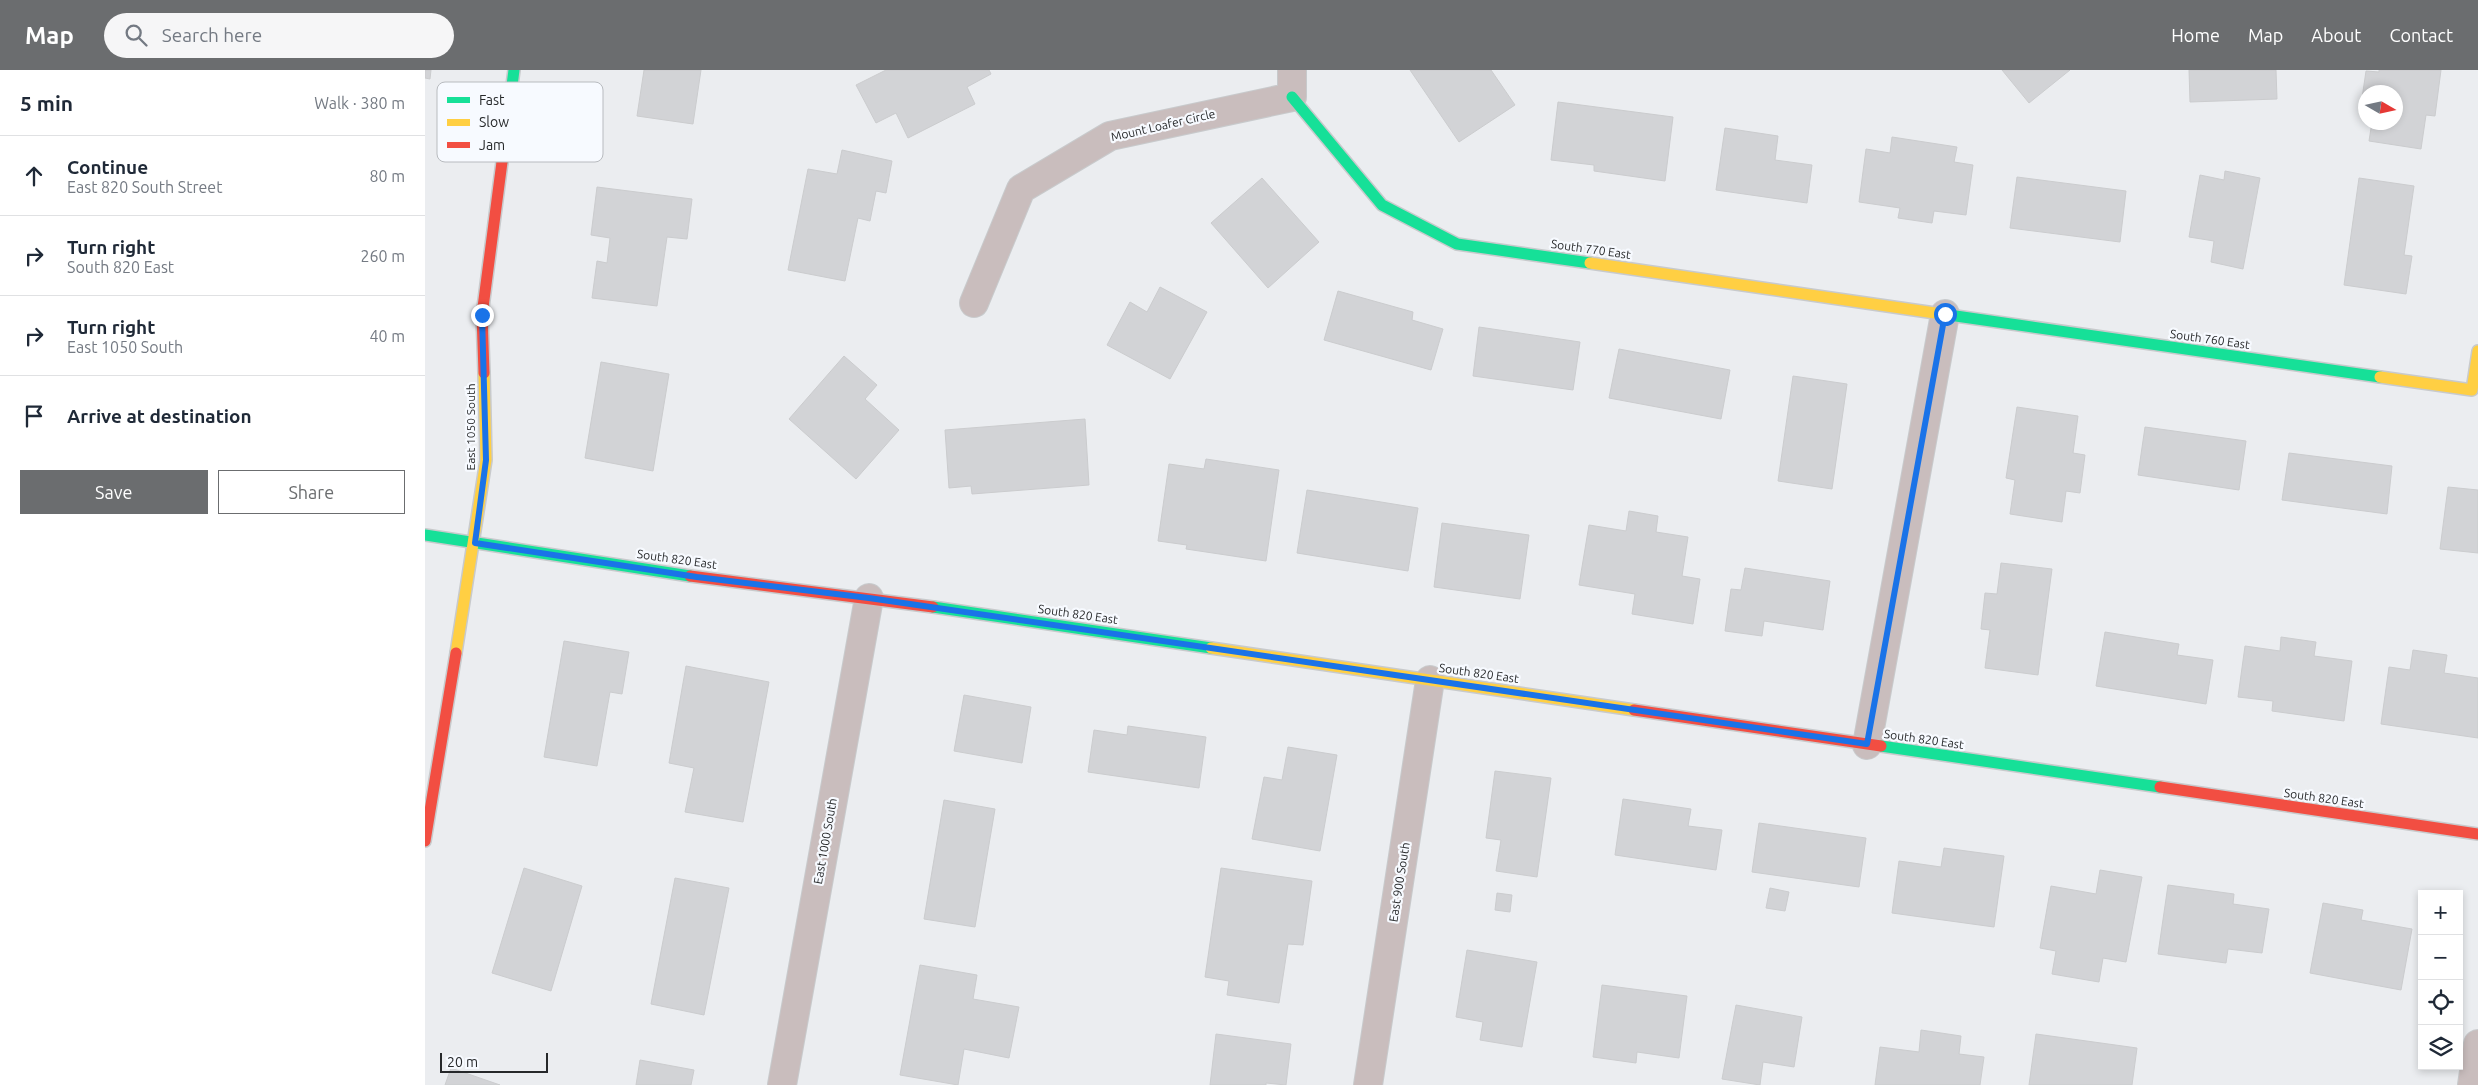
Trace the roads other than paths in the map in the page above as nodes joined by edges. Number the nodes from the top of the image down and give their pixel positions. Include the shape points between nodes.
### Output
1 (1292, 70) edge
2 (1292, 97) junction
3 (502, 162) edge
4 (974, 303) dead end
5 (1945, 314) junction
6 (2478, 351) edge
7 (425, 535) edge
8 (475, 543) junction
9 (869, 598) junction
10 (1430, 680) junction
11 (1867, 744) junction
12 (2478, 834) edge
13 (425, 841) edge
14 (2478, 1044) edge
15 (781, 1085) edge
16 (1368, 1085) edge
17 (2472, 1085) edge

1 - 2 street
2 - 4 street, Mount Loafer Circle via 1110,136 1021,189
2 - 5 street, South 770 East via 1382,205 1457,244
3 - 8 street, East 1050 South via 482,315 486,460
5 - 6 street, South 760 East via 2471,390
5 - 11 street
7 - 8 street, South 820 East
8 - 9 street, South 820 East via 697,577
8 - 13 street, East 1050 South
9 - 10 street, South 820 East
9 - 15 street, East 1000 South
10 - 11 street, South 820 East
10 - 16 street, East 900 South
11 - 12 street, South 820 East
14 - 17 street

